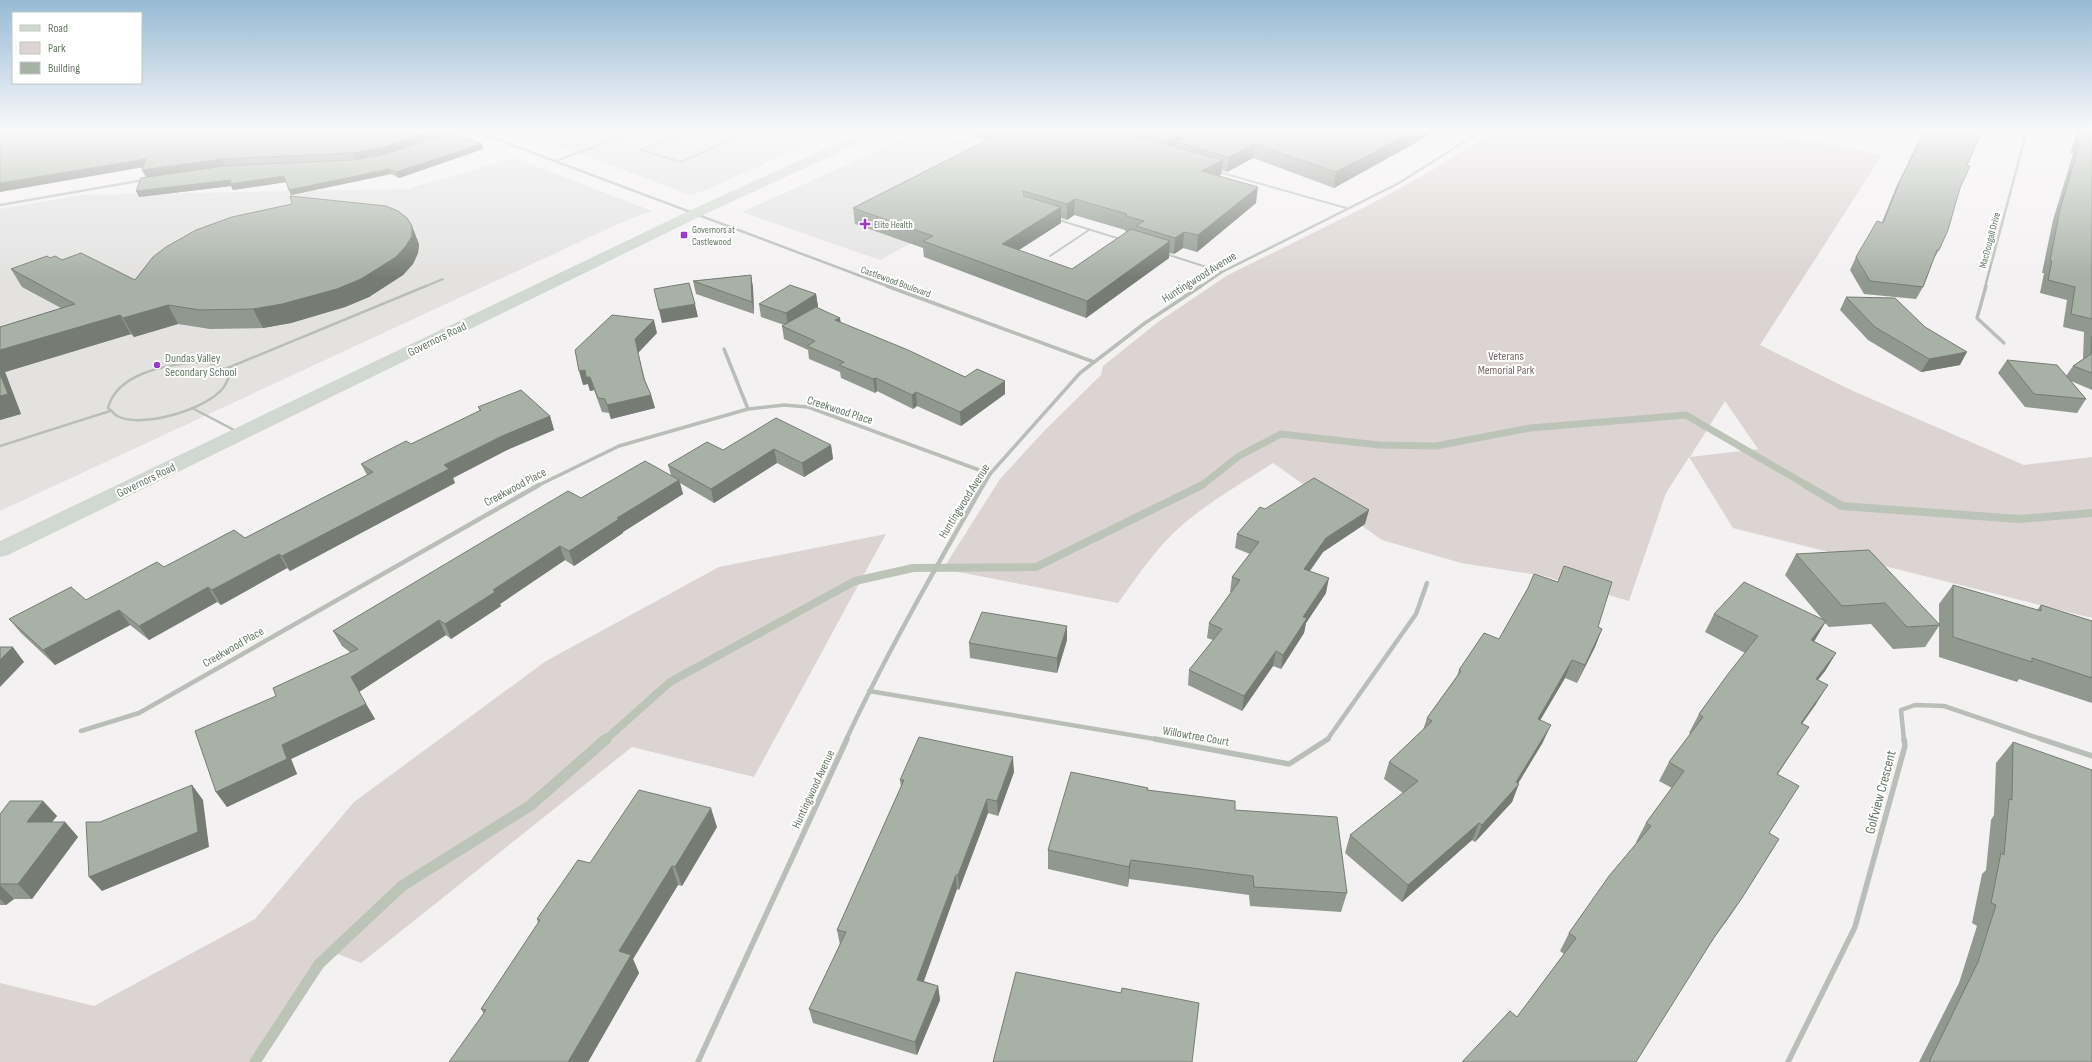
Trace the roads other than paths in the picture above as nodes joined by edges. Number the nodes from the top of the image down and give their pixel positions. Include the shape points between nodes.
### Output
1 (150, 180) edge
2 (604, 180) edge
3 (768, 180) edge
4 (1247, 180) edge
5 (1404, 180) edge
6 (2014, 180) edge
7 (0, 204) edge
8 (1346, 208) junction
9 (694, 214) junction
10 (1054, 218) edge
11 (1090, 230) junction
12 (1126, 242) edge
13 (1164, 253) edge
14 (1050, 256) dead end
15 (1222, 272) junction
16 (443, 279) dead end
17 (2004, 343) dead end
18 (724, 349) dead end
19 (1094, 362) junction
20 (225, 369) junction
21 (192, 408) junction
22 (748, 409) junction
23 (110, 411) junction
24 (241, 434) junction
25 (0, 446) edge
26 (990, 474) junction
27 (0, 550) edge
28 (1427, 583) dead end
29 (869, 691) junction
30 (81, 730) dead end
31 (2092, 756) edge
32 (698, 1062) edge
33 (1788, 1062) edge

1 - 7 street
2 - 9 street, Castlewood Boulevard
3 - 9 main road, Governors Road
4 - 8 lane
5 - 8 street, Huntingwood Avenue
6 - 17 street, MacDougall Drive via 1977,318
8 - 15 street, Huntingwood Avenue
9 - 19 street, Castlewood Boulevard
9 - 24 main road, Governors Road
10 - 11 lane
11 - 12 lane
11 - 14 lane
13 - 15 lane
15 - 19 street, Huntingwood Avenue via 1145,323
16 - 20 lane
18 - 22 street
19 - 26 street, Huntingwood Avenue via 1080,373
20 - 21 lane via 228,381 222,390
20 - 23 lane via 212,363 197,362 153,370 116,390 109,400
21 - 23 lane via 167,416 139,420 123,418
21 - 24 lane
22 - 26 street, Creekwood Place via 784,406 808,408
22 - 30 street, Creekwood Place via 620,446 536,486 139,713
23 - 25 lane
24 - 27 main road, Governors Road
26 - 29 street, Huntingwood Avenue via 923,589
28 - 29 street, Willowtree Court via 1416,614 1328,739 1289,764 1227,751
29 - 32 street, Huntingwood Avenue
31 - 33 street, Golfview Crescent via 1944,706 1915,705 1902,710 1905,746 1855,927

